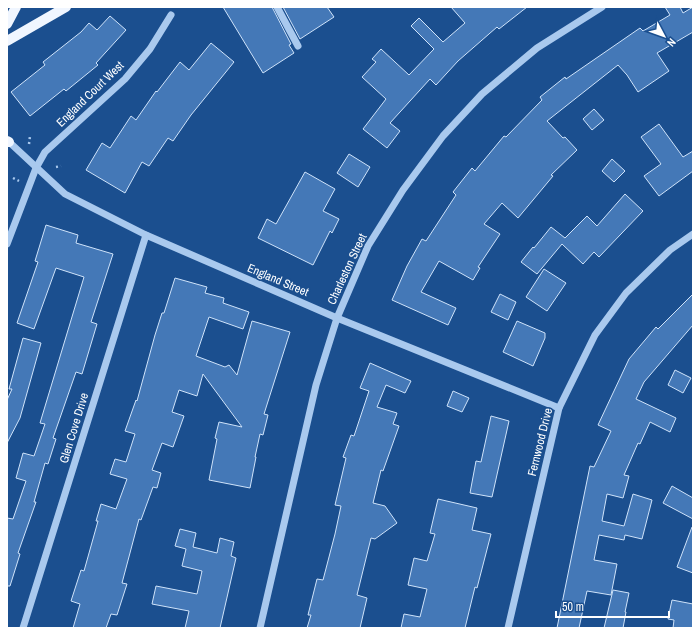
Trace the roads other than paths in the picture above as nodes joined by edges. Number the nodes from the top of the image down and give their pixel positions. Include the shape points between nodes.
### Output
1 (16, 7) edge
2 (66, 7) edge
3 (277, 7) edge
4 (602, 7) edge
5 (171, 15) dead end
6 (7, 24) edge
7 (7, 41) edge
8 (298, 46) dead end
9 (8, 141) edge
10 (36, 168) junction
11 (693, 234) edge
12 (146, 235) junction
13 (7, 244) edge
14 (337, 318) junction
15 (559, 408) junction
16 (23, 628) edge
17 (260, 628) edge
18 (508, 628) edge

1 - 6 main road
2 - 7 main road
3 - 8 street
4 - 14 street, Charleston Street via 537,48 482,94 444,136 403,190 368,246
5 - 10 street, England Court West via 150,49 125,79 45,152
9 - 10 street, England Street
10 - 12 street, England Street via 65,194
10 - 13 street, England Court West
11 - 15 street, Fernwood Drive via 670,250 626,294 595,335
12 - 14 street, England Street
12 - 16 street, Glen Cove Drive
14 - 15 street, England Street
14 - 17 street, Charleston Street via 316,384
15 - 18 street, Fernwood Drive

